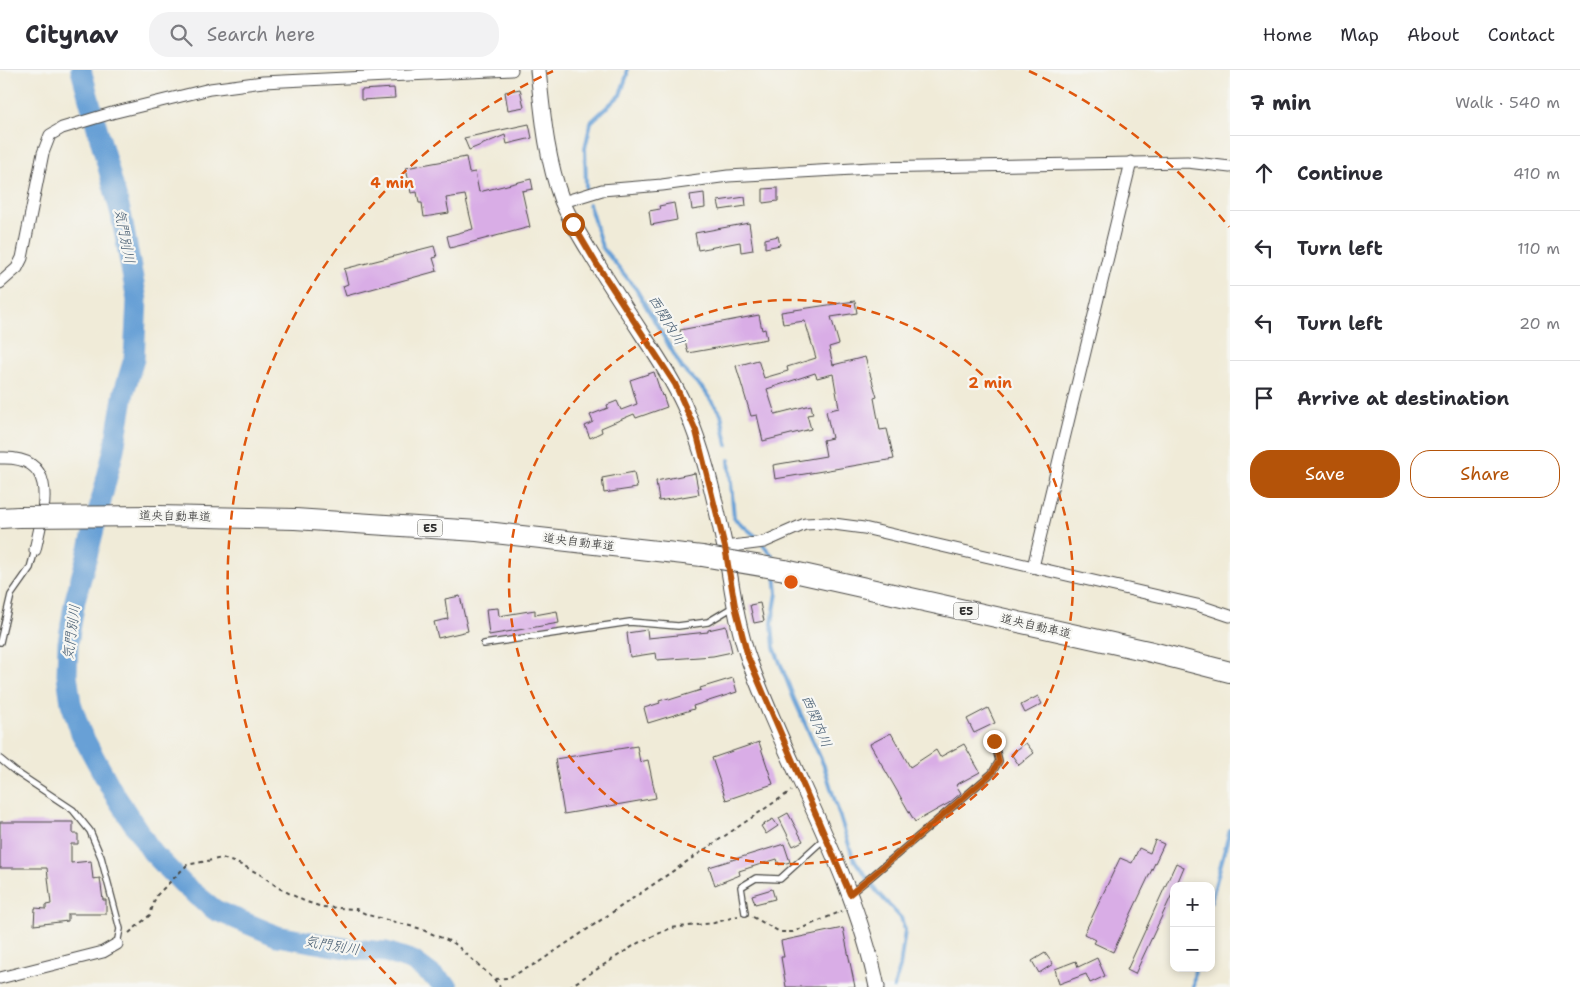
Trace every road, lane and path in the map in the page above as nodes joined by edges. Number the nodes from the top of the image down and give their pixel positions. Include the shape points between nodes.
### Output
1 (512, 70) edge
2 (538, 70) edge
3 (1131, 162) junction
4 (1230, 167) edge
5 (563, 202) junction
6 (0, 284) edge
7 (0, 458) edge
8 (10, 518) edge
9 (725, 547) junction
10 (35, 550) joint
11 (1033, 567) junction
12 (735, 606) junction
13 (1230, 616) edge
14 (0, 642) edge
15 (484, 644) dead end
16 (1148, 651) junction
17 (1230, 672) edge
18 (1230, 683) edge
19 (994, 741) dead end
20 (0, 759) edge
21 (801, 784) junction
22 (825, 838) junction
23 (852, 900) junction
24 (745, 913) junction
25 (117, 944) junction
26 (0, 978) edge
27 (494, 979) junction
28 (500, 987) edge
29 (569, 987) edge
30 (877, 987) edge

1 - 6 street via 263,82 210,89 112,112 62,128 50,135 43,153 22,258 17,268
2 - 5 main road via 545,138
3 - 4 street via 1186,162
3 - 5 street via 871,168 728,176 602,190
3 - 11 street
5 - 9 main road via 596,263 675,384 696,431
7 - 10 street via 24,461 40,473 45,504
8 - 16 highway, 道央自動車道 / E5, bridge via 295,518 477,531 702,556 785,570
9 - 11 street via 759,543 805,524 826,523 864,528
9 - 12 main road
10 - 14 lane via 30,568 11,595
11 - 13 street via 1197,605
12 - 15 lane via 708,622 678,626 630,622
12 - 21 main road via 748,657
16 - 17 highway, 道央自動車道 / E5
16 - 18 highway, 道央自動車道 / E5
19 - 23 lane via 999,761 992,773 865,882
20 - 25 lane via 73,810 90,831 101,857 120,929
21 - 22 main road
21 - 27 path via 539,962 508,978
22 - 23 main road
22 - 24 lane via 780,879 756,878 741,887
23 - 24 path via 792,932 780,932
23 - 30 main road
24 - 29 path via 731,920 671,928 638,944
25 - 26 street via 103,952
25 - 27 path via 150,915 156,896 187,864 222,858 244,866 304,901 322,907 356,909 454,943
27 - 28 path

